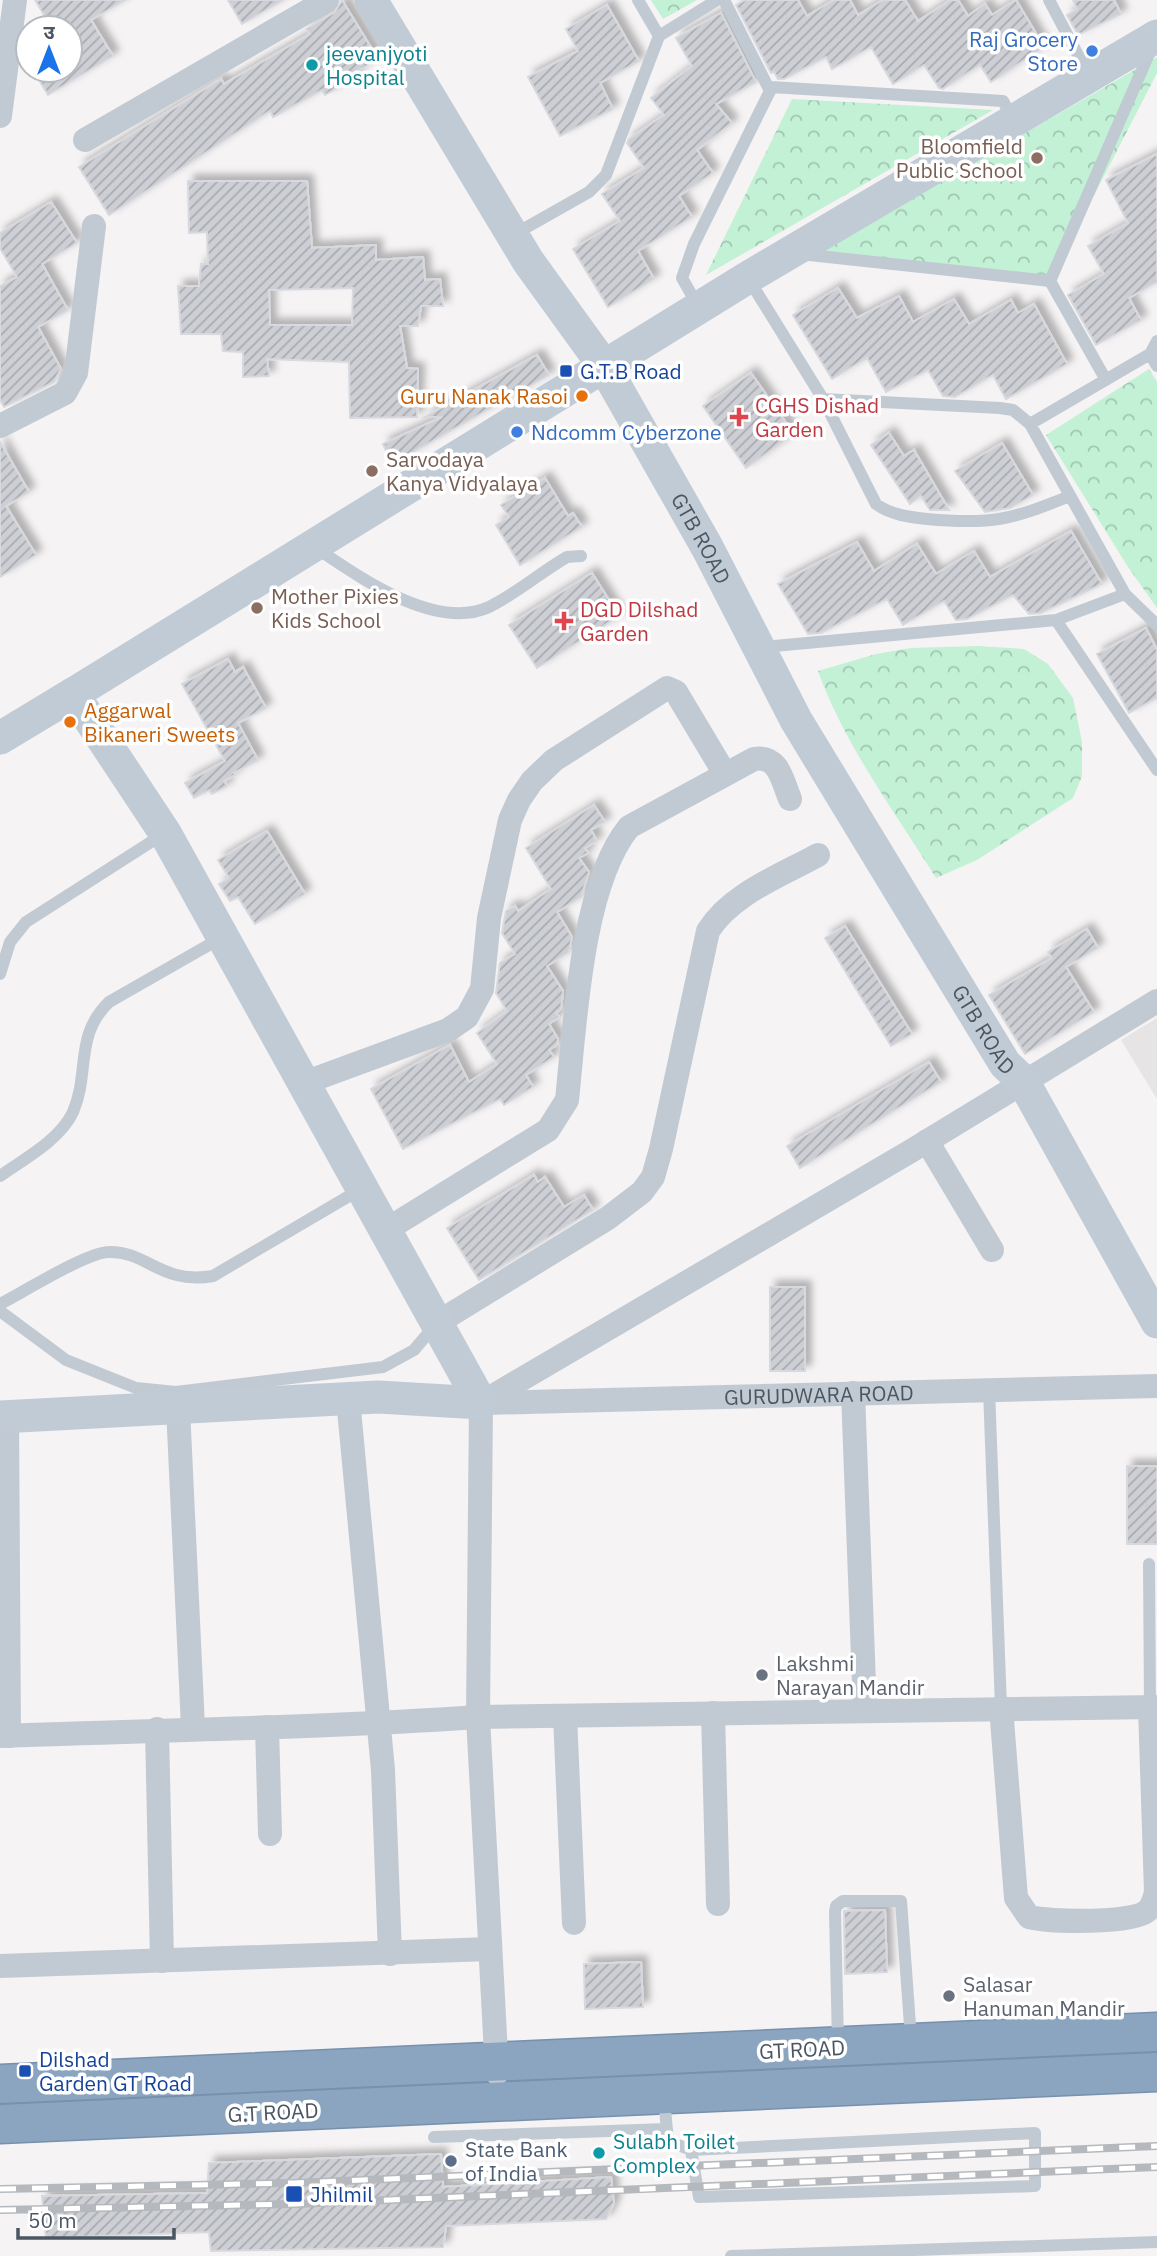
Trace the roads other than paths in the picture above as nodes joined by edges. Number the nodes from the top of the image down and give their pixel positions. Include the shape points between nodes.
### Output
1 (15, 0) edge
2 (327, 0) edge
3 (371, 0) edge
4 (393, 0) edge
5 (638, 0) edge
6 (717, 0) edge
7 (724, 0) edge
8 (1049, 0) edge
9 (659, 36) junction
10 (1157, 36) edge
11 (1090, 76) junction
12 (771, 86) junction
13 (0, 116) edge
14 (1014, 121) junction
15 (85, 140) dead end
16 (94, 226) dead end
17 (521, 230) junction
18 (789, 253) junction
19 (747, 278) junction
20 (1050, 281) junction
21 (699, 308) junction
22 (1157, 341) edge
23 (1153, 360) edge
24 (613, 361) junction
25 (1106, 380) junction
26 (823, 399) junction
27 (1030, 424) junction
28 (0, 426) edge
29 (1070, 496) junction
30 (312, 546) junction
31 (581, 556) dead end
32 (1125, 594) junction
33 (1056, 620) junction
34 (1157, 625) edge
35 (768, 649) junction
36 (73, 694) junction
37 (0, 738) edge
38 (1157, 770) edge
39 (725, 774) junction
40 (790, 799) dead end
41 (165, 833) junction
42 (818, 855) dead end
43 (223, 937) junction
44 (0, 974) edge
45 (1157, 1002) edge
46 (1023, 1081) junction
47 (304, 1083) junction
48 (927, 1141) junction
49 (0, 1176) edge
50 (363, 1188) junction
51 (386, 1230) junction
52 (992, 1250) dead end
53 (0, 1304) edge
54 (0, 1311) edge
55 (1157, 1322) edge
56 (437, 1323) junction
57 (1157, 1386) edge
58 (989, 1390) junction
59 (853, 1393) junction
60 (348, 1399) junction
61 (481, 1403) junction
62 (178, 1408) junction
63 (3, 1417) edge
64 (1149, 1564) dead end
65 (1001, 1707) junction
66 (1153, 1707) edge
67 (865, 1710) junction
68 (713, 1713) junction
69 (565, 1716) junction
70 (478, 1717) junction
71 (379, 1725) junction
72 (193, 1727) junction
73 (267, 1727) junction
74 (158, 1729) junction
75 (5, 1736) edge
76 (270, 1833) dead end
77 (718, 1904) dead end
78 (574, 1923) dead end
79 (490, 1949) junction
80 (390, 1954) junction
81 (162, 1961) junction
82 (0, 1966) edge
83 (1157, 2032) edge
84 (912, 2044) junction
85 (838, 2047) junction
86 (496, 2062) junction
87 (447, 2065) joint
88 (1157, 2072) edge
89 (0, 2084) edge
90 (547, 2101) joint
91 (499, 2102) junction
92 (665, 2112) junction
93 (0, 2124) edge
94 (434, 2137) dead end
95 (691, 2150) junction
96 (1157, 2242) edge
97 (731, 2256) edge

1 - 13 street
2 - 15 street
3 - 17 street, GTB ROAD
4 - 17 street, GTB ROAD
5 - 9 lane
6 - 9 lane
7 - 12 lane
8 - 11 lane
9 - 17 lane via 606,175 589,192
10 - 11 street
10 - 20 lane
11 - 14 street
12 - 14 lane via 1003,101
12 - 21 lane via 682,278
14 - 18 street
16 - 28 street via 76,373 65,393
17 - 24 street, GTB ROAD
18 - 19 street
18 - 20 lane
19 - 21 street
19 - 26 lane
20 - 25 lane
21 - 24 street
22 - 23 lane
23 - 25 lane
24 - 30 street
24 - 35 street, GTB ROAD via 707,547
25 - 27 lane
26 - 27 lane via 1000,408 1013,410
26 - 29 lane via 876,504 886,511 909,517 993,522
27 - 29 lane
29 - 32 lane
30 - 31 lane via 397,598 447,611 488,608 558,562
30 - 36 street
32 - 33 lane
32 - 34 lane
33 - 35 lane
33 - 38 lane
35 - 46 street, GTB ROAD via 804,716 1019,1057
36 - 37 street
36 - 41 street
39 - 40 street via 765,757 775,763
39 - 47 street via 676,692 667,688 554,760 532,780 510,820 489,918 482,989 467,1017 449,1030
39 - 51 street via 629,827 614,846 583,955 567,1100 558,1117 548,1130
41 - 43 street
41 - 44 lane via 26,922 10,942
42 - 56 street via 734,902 708,931 653,1177 642,1192 608,1218
43 - 47 street
43 - 49 lane via 108,1002 96,1014 88,1032 72,1114 59,1130
45 - 46 street
46 - 48 street
46 - 55 street, GTB ROAD
47 - 50 street
48 - 52 street
48 - 61 street
50 - 51 street
50 - 53 lane via 213,1276 192,1280 171,1276 108,1252
51 - 56 street
54 - 56 lane via 66,1360 136,1388 176,1392 383,1367 414,1350
56 - 61 street
57 - 58 street, GURUDWARA ROAD
58 - 59 street, GURUDWARA ROAD
58 - 65 lane
59 - 61 street, GURUDWARA ROAD
59 - 67 street
60 - 61 street
60 - 62 street
60 - 71 street
61 - 70 street
62 - 63 street
62 - 72 street
63 - 75 street
64 - 66 lane
65 - 66 street
65 - 66 street via 1016,1898 1029,1917 1044,1921 1132,1918 1153,1905
65 - 67 street
67 - 68 street
68 - 69 street
68 - 77 street
69 - 70 street
69 - 78 street
70 - 71 street
70 - 79 street
71 - 73 street
71 - 80 street
72 - 73 street
72 - 74 street
73 - 76 street
74 - 75 street
74 - 81 street
79 - 80 street
79 - 86 street
80 - 81 street
81 - 82 street
83 - 84 highway, GT ROAD
84 - 85 highway, GT ROAD
84 - 85 lane via 901,1901 843,1901 835,1912
85 - 86 highway, GT ROAD
86 - 87 highway, GT ROAD
86 - 91 street
87 - 89 highway, G.T ROAD
88 - 92 highway, GT ROAD
90 - 91 highway, G.T ROAD
90 - 92 highway, GT ROAD
91 - 93 highway, G.T ROAD
92 - 94 lane
92 - 95 lane via 668,2141
95 - 95 lane via 1035,2133 1035,2186 699,2197
96 - 97 lane

